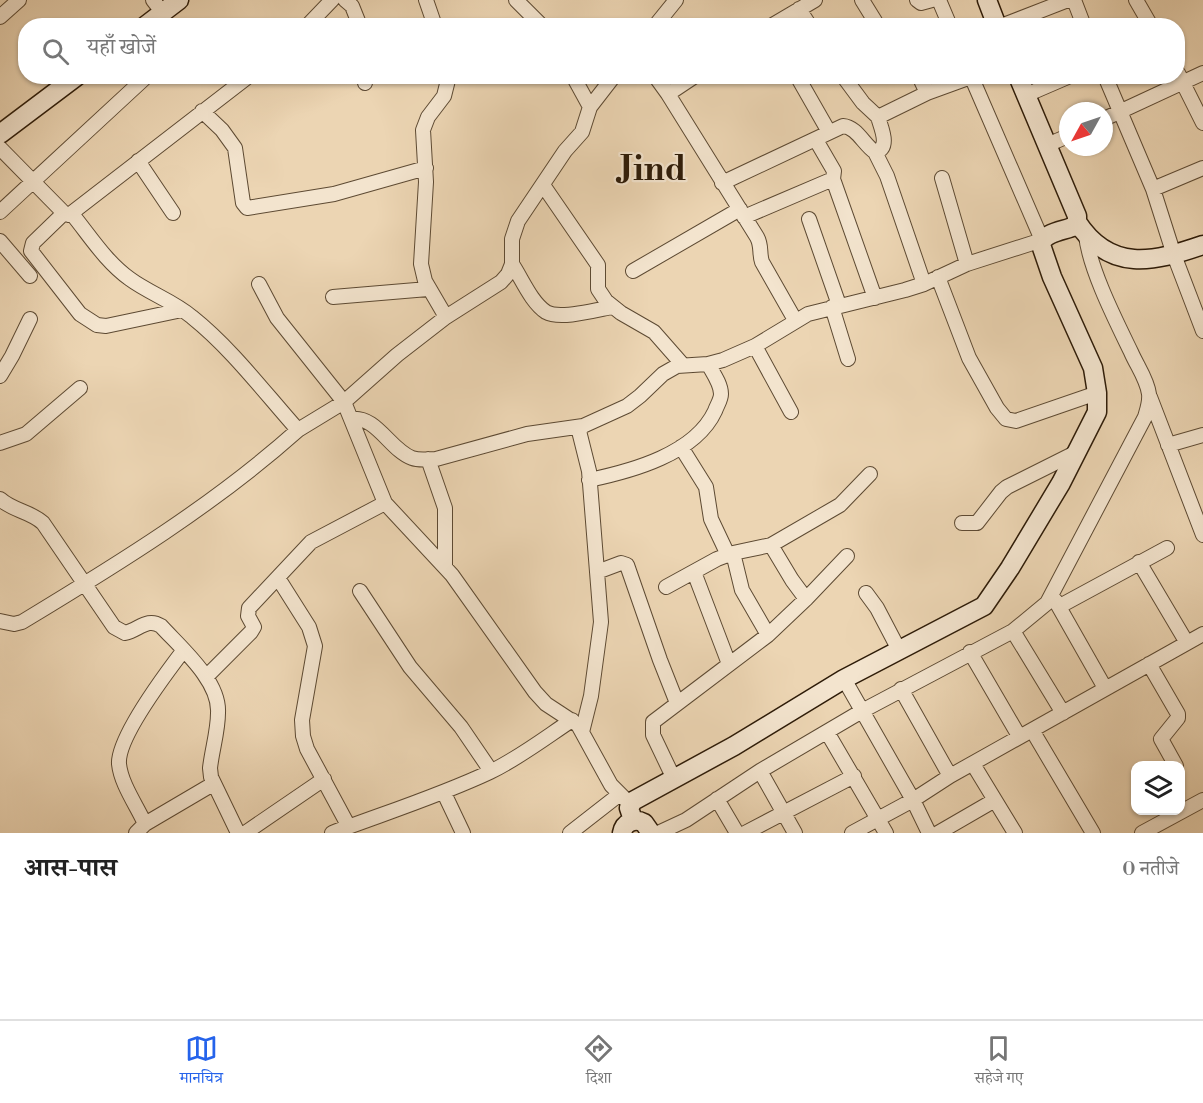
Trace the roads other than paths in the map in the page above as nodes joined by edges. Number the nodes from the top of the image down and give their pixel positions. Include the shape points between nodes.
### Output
1 (19, 0) edge
2 (179, 0) edge
3 (332, 0) edge
4 (345, 0) edge
5 (426, 0) edge
6 (516, 0) edge
7 (676, 0) edge
8 (815, 0) edge
9 (862, 0) edge
10 (917, 0) edge
11 (932, 0) edge
12 (939, 0) edge
13 (987, 0) edge
14 (1068, 0) edge
15 (1074, 0) edge
16 (1136, 0) edge
17 (158, 6) edge
18 (799, 9) junction
19 (0, 17) edge
20 (315, 18) edge
21 (357, 18) edge
22 (432, 18) edge
23 (534, 18) edge
24 (661, 18) edge
25 (784, 18) edge
26 (805, 18) edge
27 (873, 18) edge
28 (947, 18) edge
29 (995, 18) edge
30 (1020, 18) edge
31 (1081, 18) edge
32 (1146, 18) edge
33 (1203, 73) edge
34 (1185, 77) edge
35 (66, 84) edge
36 (138, 84) edge
37 (238, 84) edge
38 (447, 84) edge
39 (577, 84) edge
40 (608, 84) edge
41 (661, 84) edge
42 (683, 84) edge
43 (802, 84) edge
44 (849, 84) edge
45 (923, 84) edge
46 (952, 84) edge
47 (974, 84) edge
48 (1021, 84) edge
49 (1051, 84) edge
50 (1108, 84) edge
51 (1169, 84) edge
52 (1183, 84) edge
53 (927, 93) junction
54 (668, 94) junction
55 (1026, 95) junction
56 (590, 107) junction
57 (202, 111) junction
58 (1120, 112) junction
59 (1113, 115) edge
60 (878, 117) junction
61 (1203, 123) edge
62 (829, 132) junction
63 (0, 134) edge
64 (816, 140) junction
65 (1059, 140) edge
66 (1047, 145) junction
67 (0, 148) edge
68 (875, 152) junction
69 (138, 161) junction
70 (426, 168) junction
71 (1203, 168) edge
72 (942, 178) dead end
73 (833, 179) junction
74 (32, 183) junction
75 (722, 183) junction
76 (543, 185) junction
77 (1153, 189) junction
78 (0, 212) edge
79 (68, 213) junction
80 (173, 213) dead end
81 (742, 213) junction
82 (809, 219) dead end
83 (1082, 228) junction
84 (1042, 240) junction
85 (0, 241) edge
86 (1203, 245) edge
87 (1174, 255) junction
88 (512, 264) junction
89 (967, 264) junction
90 (633, 271) dead end
91 (30, 276) dead end
92 (938, 278) junction
93 (259, 284) dead end
94 (924, 284) junction
95 (428, 289) junction
96 (333, 297) dead end
97 (875, 298) junction
98 (1198, 302) edge
99 (835, 306) junction
100 (612, 307) junction
101 (182, 310) junction
102 (447, 317) junction
103 (30, 319) dead end
104 (795, 320) junction
105 (1203, 332) edge
106 (755, 346) junction
107 (848, 358) dead end
108 (683, 364) junction
109 (708, 364) junction
110 (0, 376) edge
111 (80, 388) dead end
112 (1097, 393) junction
113 (1149, 396) junction
114 (344, 402) junction
115 (791, 412) dead end
116 (351, 419) junction
117 (583, 426) junction
118 (298, 430) junction
119 (1203, 435) edge
120 (0, 443) edge
121 (1168, 445) junction
122 (681, 447) junction
123 (1077, 452) junction
124 (428, 459) junction
125 (870, 474) dead end
126 (590, 480) junction
127 (0, 499) edge
128 (385, 503) junction
129 (962, 523) dead end
130 (1203, 535) edge
131 (771, 544) junction
132 (1167, 548) dead end
133 (730, 554) junction
134 (847, 556) dead end
135 (1139, 562) junction
136 (445, 567) junction
137 (597, 572) junction
138 (694, 573) junction
139 (278, 578) junction
140 (84, 585) junction
141 (666, 587) dead end
142 (360, 591) dead end
143 (866, 593) dead end
144 (806, 599) junction
145 (1056, 601) junction
146 (0, 621) edge
147 (1012, 631) junction
148 (1203, 634) edge
149 (768, 635) junction
150 (1187, 643) junction
151 (899, 650) junction
152 (183, 651) junction
153 (970, 652) junction
154 (729, 664) junction
155 (1149, 664) junction
156 (206, 676) junction
157 (844, 680) junction
158 (1106, 688) junction
159 (901, 689) junction
160 (677, 703) junction
161 (862, 711) junction
162 (1063, 713) junction
163 (572, 720) junction
164 (1032, 730) junction
165 (582, 732) junction
166 (827, 732) junction
167 (1019, 736) junction
168 (1173, 761) edge
169 (973, 764) junction
170 (491, 771) junction
171 (760, 771) junction
172 (854, 776) junction
173 (950, 776) junction
174 (324, 779) junction
175 (674, 779) junction
176 (213, 784) junction
177 (444, 792) junction
178 (717, 799) junction
179 (913, 800) junction
180 (995, 800) junction
181 (1203, 800) edge
182 (626, 813) edge
183 (784, 814) junction
184 (878, 819) junction
185 (141, 828) edge
186 (356, 828) edge
187 (238, 833) edge
188 (245, 833) edge
189 (332, 833) edge
190 (463, 833) edge
191 (570, 833) edge
192 (651, 833) edge
193 (658, 833) edge
194 (737, 833) edge
195 (745, 833) edge
196 (795, 833) edge
197 (852, 833) edge
198 (886, 833) edge
199 (929, 833) edge
200 (938, 833) edge
201 (1015, 833) edge
202 (1093, 833) edge
203 (1142, 833) edge

1 - 19 street
2 - 17 main road
3 - 20 street
4 - 21 street
5 - 22 street
6 - 23 street
7 - 24 street
8 - 18 street
9 - 27 street
10 - 11 street
12 - 28 street
13 - 29 main road
14 - 30 street
15 - 31 street
16 - 32 street
18 - 25 street
18 - 26 street
33 - 34 street
35 - 63 main road
36 - 74 street
37 - 57 street
38 - 70 street via 423,130
39 - 56 street
40 - 56 street
41 - 54 street
42 - 54 street
43 - 62 street
44 - 60 street
45 - 53 street
46 - 53 street
47 - 84 street
48 - 55 main road
49 - 55 street
50 - 58 street
51 - 58 street
52 - 61 street
53 - 60 street
54 - 75 street
55 - 66 main road
56 - 76 street via 582,132
57 - 69 street
57 - 70 street via 235,148 247,208 334,194
58 - 59 street
58 - 77 street
60 - 68 street via 884,147
62 - 64 street
62 - 68 street via 848,126
64 - 73 street via 834,171
64 - 75 street
65 - 66 street
66 - 83 main road
67 - 74 street
68 - 94 street
69 - 79 street
69 - 80 street
70 - 95 street via 421,264
71 - 77 street
72 - 89 street
73 - 81 street
73 - 97 street
74 - 78 street
74 - 79 street
75 - 81 street
76 - 88 street via 514,229
76 - 100 street via 598,265 598,290
77 - 87 street
79 - 101 street via 122,273
79 - 101 street via 33,243 31,251 80,314 106,326
81 - 90 street
81 - 104 street via 760,244 762,262
82 - 99 street
83 - 84 main road via 1071,228
83 - 87 main road via 1100,247 1125,259 1140,261
83 - 113 street
84 - 89 street
84 - 112 main road via 1046,262 1093,368
85 - 91 street
86 - 87 main road
87 - 98 street
88 - 100 street via 536,303 553,315
88 - 102 street via 501,282
89 - 92 street
92 - 94 street
92 - 112 street via 969,358 1006,420 1016,421
93 - 114 street via 277,318
94 - 97 street
95 - 96 street
95 - 102 street
97 - 99 street
98 - 105 street
99 - 104 street
99 - 107 street
100 - 108 street via 654,332
101 - 118 street via 220,342
102 - 114 street
103 - 110 street
104 - 106 street
106 - 109 street
106 - 115 street
108 - 109 street
108 - 117 street via 663,374 627,406
109 - 122 street via 719,385 720,399 709,423
111 - 120 street via 26,434
112 - 123 main road via 1097,412
113 - 121 street
113 - 145 street via 1145,417
114 - 116 street
114 - 118 street
116 - 124 street via 363,419 411,458
116 - 128 street
117 - 124 street
117 - 126 street via 579,437
118 - 140 street via 219,495
119 - 121 street
121 - 130 street
122 - 126 street via 630,470
122 - 133 street via 706,487 711,519
123 - 129 street via 1007,487 977,523
123 - 151 main road via 984,606
124 - 136 street via 445,508
125 - 131 street via 840,505
126 - 137 street
127 - 140 street via 43,523
128 - 136 street
128 - 139 street via 311,542
131 - 133 street
131 - 144 street
132 - 135 street
133 - 138 street
133 - 149 street via 742,590
134 - 144 street
135 - 145 street
135 - 150 street
136 - 163 street via 535,692
137 - 160 street via 621,563 627,565
137 - 165 street via 600,632
138 - 141 street
138 - 154 street
139 - 156 street via 247,612 254,627 251,632
139 - 174 street via 314,636 315,657 302,720 303,736
140 - 146 street via 22,622
140 - 152 street via 119,631 131,632 155,622
142 - 170 street via 410,667 461,727
143 - 151 street
144 - 149 street
145 - 147 street via 1047,603
145 - 158 street
147 - 153 street
147 - 162 street
148 - 150 street
149 - 154 street
150 - 155 street
151 - 157 main road
152 - 156 street
152 - 185 street via 150,695 119,758
153 - 159 street
153 - 167 street
154 - 160 street
155 - 158 street
155 - 168 street via 1179,714 1161,739
156 - 176 street via 218,701 219,713 210,768
157 - 161 street
157 - 175 main road
158 - 162 street
159 - 161 street
159 - 173 street
160 - 175 street via 651,727
161 - 166 street
161 - 179 street
162 - 164 street
163 - 165 street
163 - 170 street
164 - 167 street
164 - 202 street
165 - 182 street
166 - 171 street
166 - 172 street
167 - 169 street
169 - 173 street
169 - 180 street
170 - 177 street
171 - 178 street
171 - 183 street
172 - 183 street
172 - 184 street
173 - 179 street
174 - 186 street
174 - 188 street
175 - 182 main road
176 - 185 street
176 - 187 street
177 - 186 street
177 - 190 street
178 - 193 street
178 - 194 street
179 - 184 street
179 - 199 street
180 - 200 street
180 - 201 street
181 - 203 street
182 - 191 street
182 - 192 main road via 644,823
183 - 195 street
183 - 196 street
184 - 197 street
184 - 198 street
186 - 189 street

